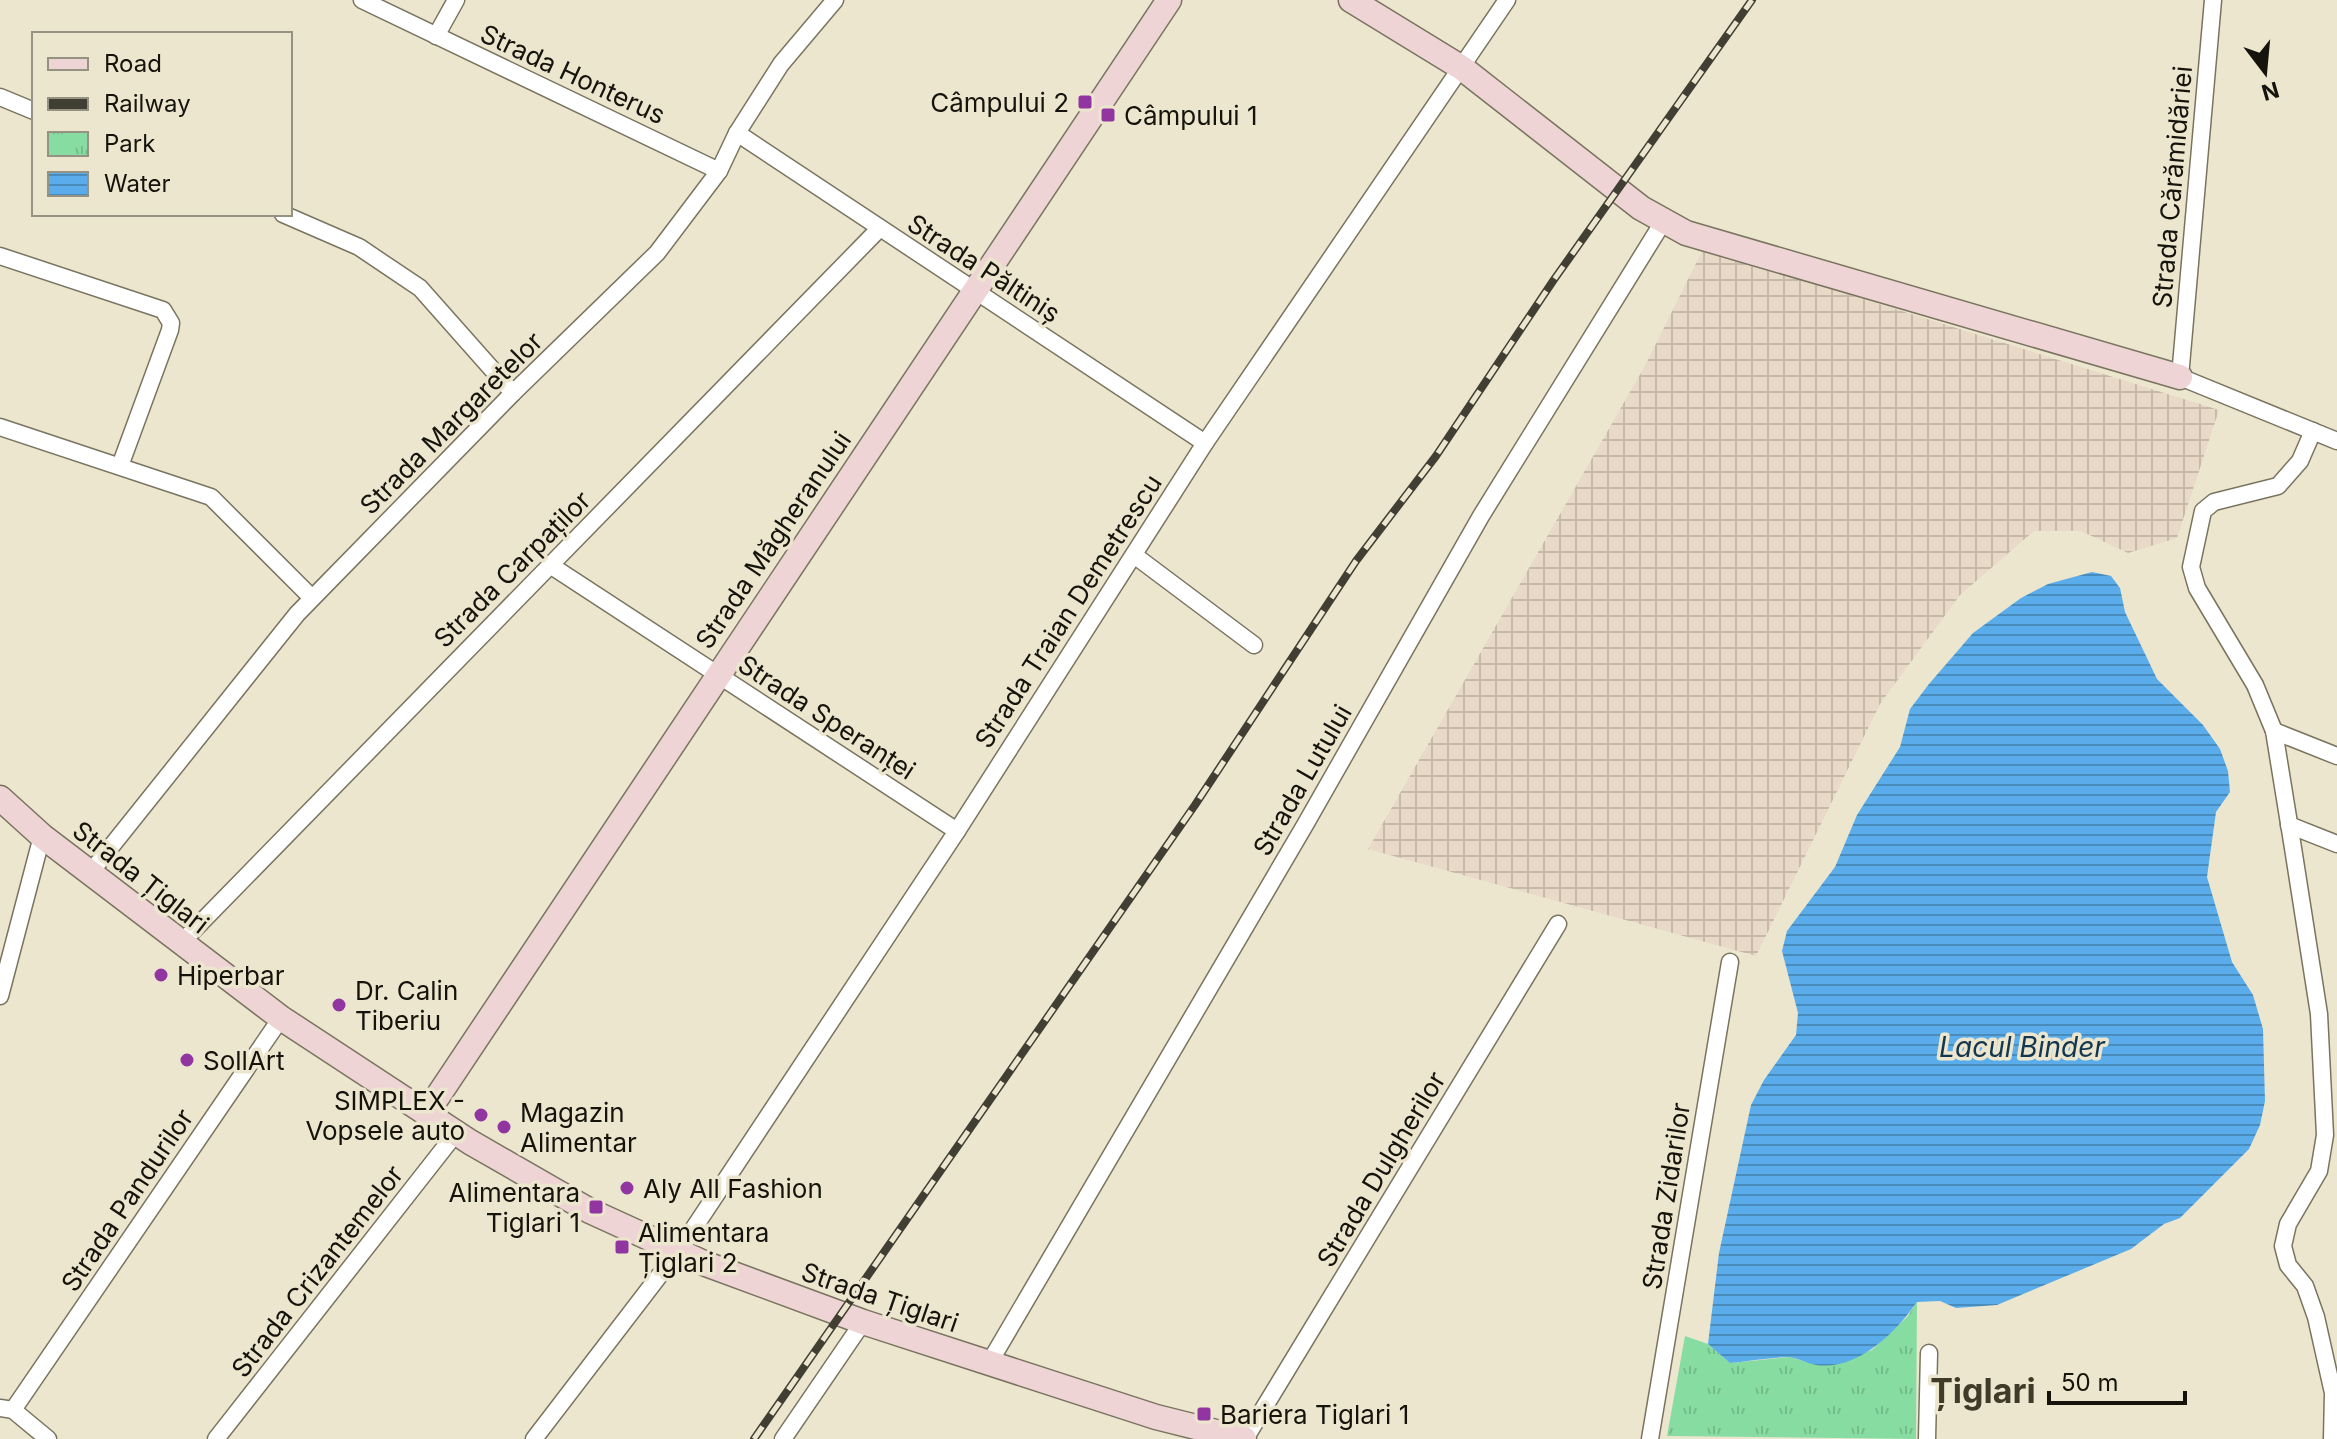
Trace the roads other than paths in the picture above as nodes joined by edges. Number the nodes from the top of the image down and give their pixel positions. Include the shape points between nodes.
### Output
1 (362, 0) edge
2 (456, 0) edge
3 (835, 0) edge
4 (1169, 0) edge
5 (1351, 0) edge
6 (1507, 0) edge
7 (2213, 0) edge
8 (436, 36) junction
9 (1462, 68) junction
10 (0, 97) edge
11 (32, 110) edge
12 (737, 133) junction
13 (719, 171) junction
14 (288, 216) edge
15 (1663, 222) junction
16 (880, 228) junction
17 (0, 256) edge
18 (974, 290) junction
19 (2180, 377) junction
20 (513, 393) junction
21 (0, 427) edge
22 (2313, 431) junction
23 (2337, 441) edge
24 (1205, 443) junction
25 (120, 466) junction
26 (1134, 555) junction
27 (550, 565) junction
28 (312, 598) junction
29 (1254, 645) dead end
30 (717, 674) junction
31 (2274, 731) junction
32 (2337, 756) edge
33 (0, 798) edge
34 (0, 820) edge
35 (2289, 825) junction
36 (957, 831) junction
37 (42, 836) junction
38 (2337, 844) edge
39 (90, 873) junction
40 (1558, 924) dead end
41 (180, 944) junction
42 (1730, 962) dead end
43 (1, 993) edge
44 (281, 1018) junction
45 (426, 1114) junction
46 (456, 1133) junction
47 (677, 1252) junction
48 (863, 1322) junction
49 (1929, 1353) dead end
50 (988, 1365) junction
51 (7, 1409) edge
52 (48, 1439) edge
53 (216, 1439) edge
54 (534, 1439) edge
55 (783, 1439) edge
56 (1245, 1439) edge
57 (1650, 1439) edge
58 (1927, 1439) edge
59 (2332, 1439) edge

1 - 8 street, Strada Honterus
2 - 8 street
3 - 12 street, Strada Margaretelor via 781,64
4 - 18 street, Strada Măgheranului
5 - 9 street
6 - 9 street, Strada Traian Demetrescu
7 - 19 street, Strada Cărămidăriei
8 - 13 street, Strada Honterus
9 - 15 street
9 - 24 street, Strada Traian Demetrescu
10 - 11 street
12 - 13 street, Strada Margaretelor
12 - 16 street, Strada Păltiniș
13 - 20 street, Strada Margaretelor via 657,253
14 - 20 street via 359,247 420,288
15 - 19 street via 1710,242
15 - 50 street, Strada Lutului via 1481,516
16 - 18 street, Strada Păltiniș
16 - 27 street, Strada Carpaților
17 - 25 street via 168,315 170,330
18 - 24 street, Strada Păltiniș
18 - 30 street, Strada Măgheranului
19 - 22 street
20 - 28 street, Strada Margaretelor
21 - 25 street
22 - 23 street
22 - 31 street via 2300,461 2278,486 2214,502 2203,511 2191,567 2197,588 2255,685
24 - 26 street, Strada Traian Demetrescu
25 - 28 street via 211,497
26 - 29 street
26 - 36 street, Strada Traian Demetrescu
27 - 30 street, Strada Speranței
27 - 41 street, Strada Carpaților
28 - 39 street, Strada Margaretelor
30 - 36 street, Strada Speranței
30 - 45 street, Strada Măgheranului
31 - 32 street
31 - 35 street
33 - 37 street, Strada Țiglari
34 - 37 street, Strada Țiglari
35 - 38 street
35 - 59 street via 2319,1014 2325,1135 2319,1171 2288,1224 2283,1246 2316,1317 2333,1393
36 - 47 street, Strada Traian Demetrescu
37 - 39 street, Strada Țiglari
37 - 43 street
39 - 41 street, Strada Țiglari
40 - 56 street, Strada Dulgherilor
41 - 44 street, Strada Țiglari
42 - 57 street, Strada Zidarilor
44 - 45 street, Strada Țiglari
44 - 51 street, Strada Pandurilor
45 - 46 street, Strada Țiglari
46 - 47 street, Strada Țiglari via 562,1196
46 - 53 street, Strada Crizantemelor
47 - 48 street, Strada Țiglari
47 - 54 street, Strada Traian Demetrescu
48 - 50 street, Strada Țiglari
48 - 55 street
49 - 58 street
50 - 56 street, Strada Țiglari
51 - 52 street

